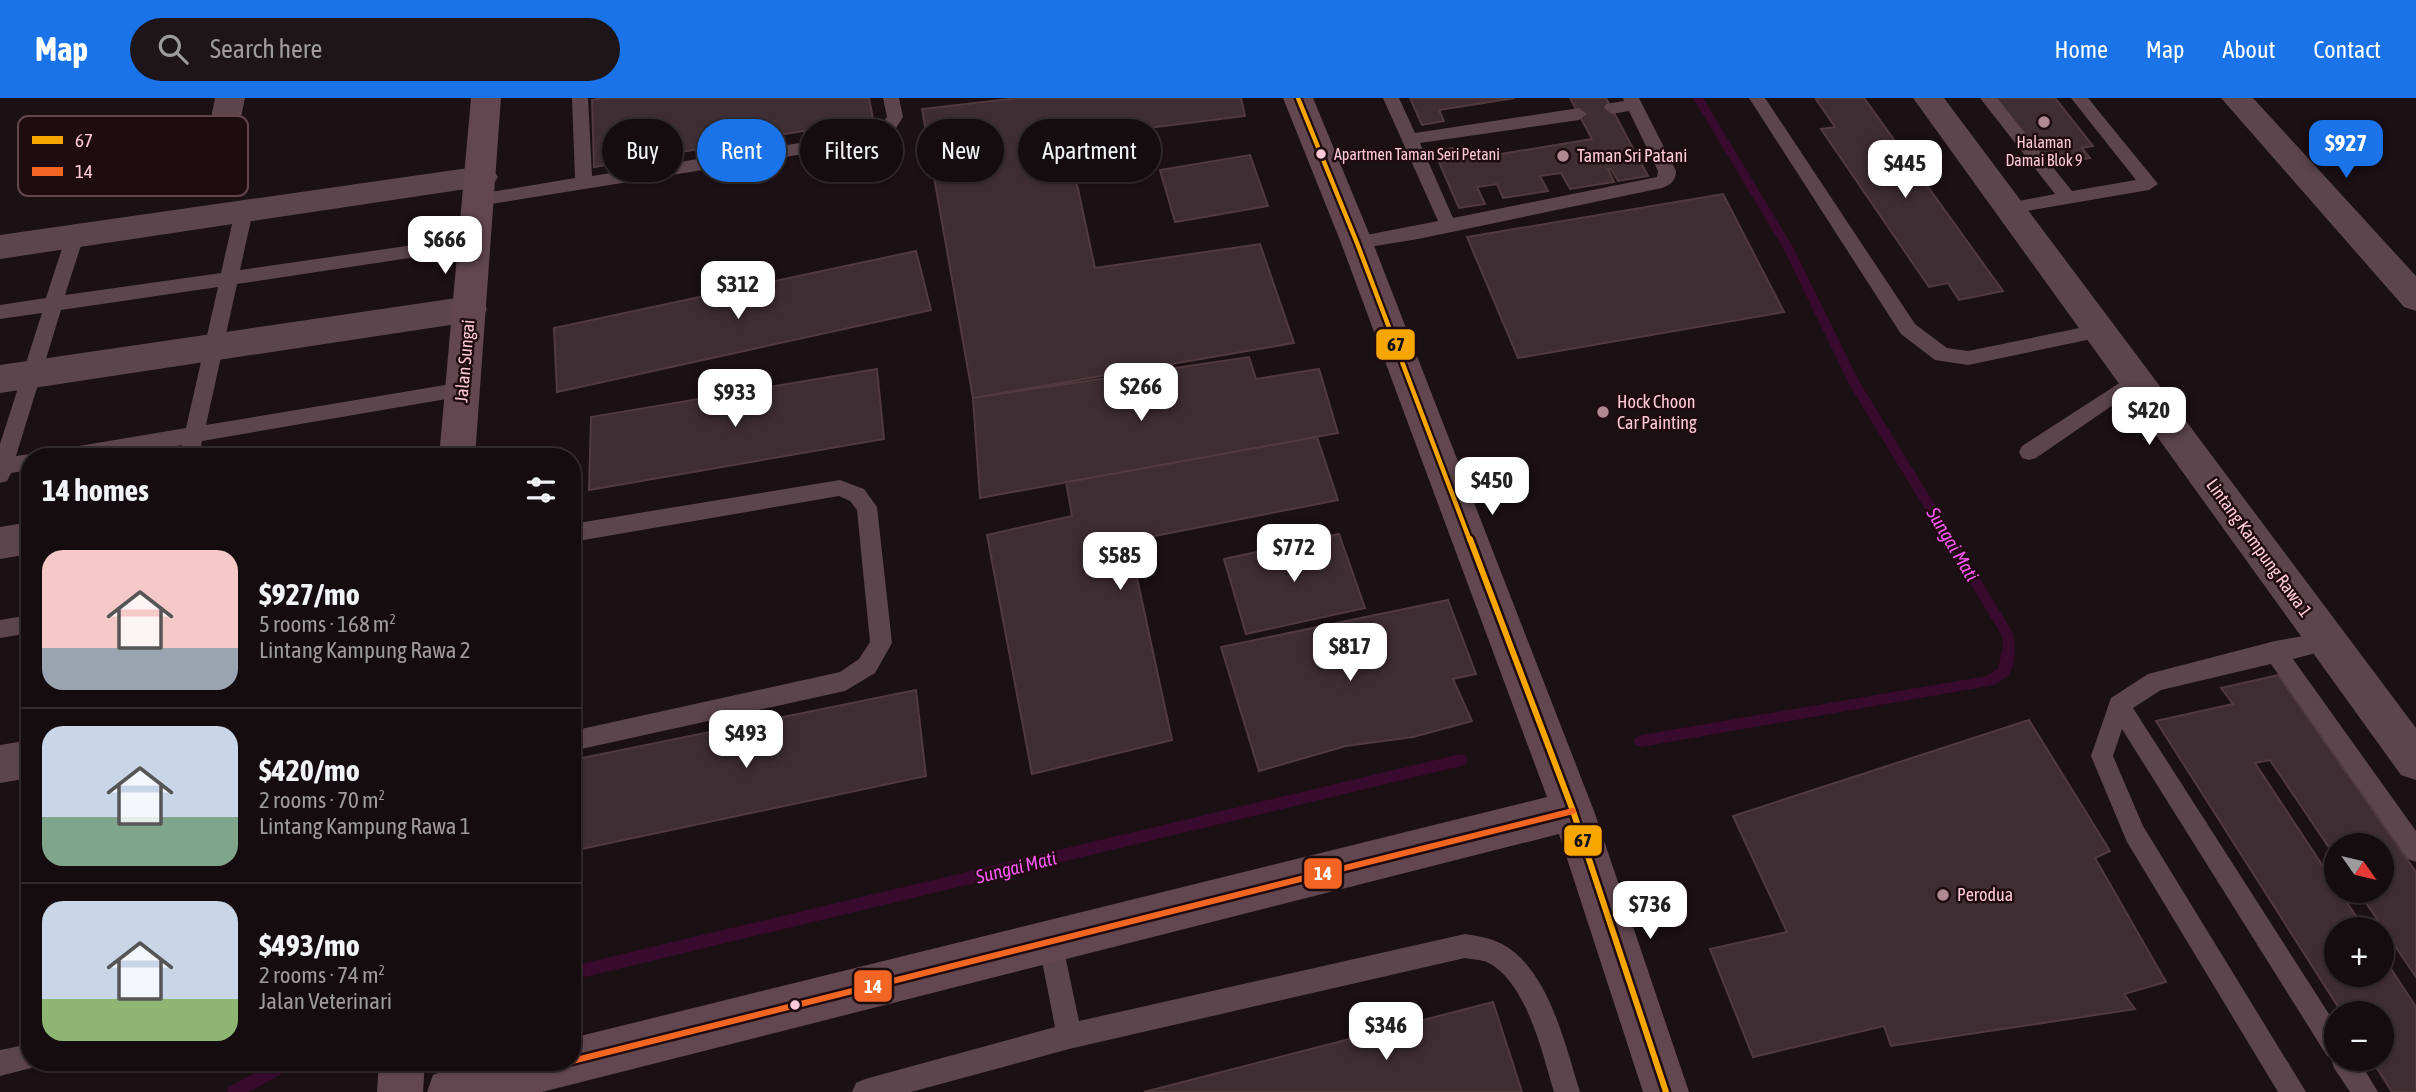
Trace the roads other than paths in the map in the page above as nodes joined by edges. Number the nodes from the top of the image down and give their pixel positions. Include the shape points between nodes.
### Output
1 (230, 98) edge
2 (486, 98) edge
3 (580, 98) edge
4 (891, 98) edge
5 (1298, 98) edge
6 (1391, 98) edge
7 (1757, 98) edge
8 (1928, 98) edge
9 (1988, 98) edge
10 (2079, 98) edge
11 (2236, 98) edge
12 (1633, 101) edge
13 (1612, 108) dead end
14 (1579, 114) dead end
15 (226, 116) edge
16 (1411, 139) junction
17 (584, 181) junction
18 (480, 188) junction
19 (2068, 198) junction
20 (2009, 208) junction
21 (244, 211) junction
22 (1448, 225) junction
23 (75, 236) junction
24 (475, 242) junction
25 (1357, 243) junction
26 (0, 247) edge
27 (229, 279) junction
28 (2416, 298) edge
29 (53, 305) junction
30 (470, 310) junction
31 (0, 312) edge
32 (2099, 331) junction
33 (214, 347) junction
34 (16, 377) edge
35 (2135, 380) junction
36 (463, 390) junction
37 (194, 435) junction
38 (115, 448) edge
39 (191, 448) edge
40 (458, 448) edge
41 (2029, 453) dead end
42 (21, 465) edge
43 (1, 471) edge
44 (581, 531) edge
45 (21, 540) edge
46 (0, 543) edge
47 (21, 626) edge
48 (0, 629) edge
49 (2327, 641) junction
50 (2275, 651) junction
51 (2119, 705) junction
52 (581, 739) edge
53 (21, 760) edge
54 (2416, 761) edge
55 (0, 764) edge
56 (1573, 811) junction
57 (2416, 851) edge
58 (1050, 941) junction
59 (2324, 1028) edge
60 (1069, 1036) junction
61 (21, 1059) edge
62 (581, 1059) edge
63 (0, 1063) edge
64 (534, 1071) edge
65 (2351, 1071) edge
66 (450, 1092) edge
67 (865, 1092) edge
68 (1567, 1092) edge
69 (1666, 1092) edge
70 (2293, 1092) edge
71 (2365, 1092) edge

1 - 15 street
2 - 18 street, Jalan Sungai
3 - 17 lane
4 - 17 lane via 895,117 887,129 872,137
5 - 25 street
6 - 16 lane
7 - 32 lane via 1908,329 1942,355 1968,358
8 - 20 street, Lintang Kampung Rawa 1
9 - 19 lane
10 - 19 lane via 2149,184
11 - 28 street
12 - 13 lane
12 - 22 lane via 1667,171 1662,182
14 - 16 lane
16 - 22 lane
17 - 18 lane
18 - 21 street
18 - 24 street, Jalan Sungai
19 - 20 lane
20 - 32 street, Lintang Kampung Rawa 1
21 - 23 street
21 - 27 lane
22 - 25 lane
23 - 26 street
23 - 29 lane
24 - 27 lane
24 - 30 street, Jalan Sungai
25 - 56 street
27 - 29 lane
27 - 33 lane
29 - 31 lane
29 - 34 lane
30 - 33 street
30 - 36 street, Jalan Sungai
32 - 35 street, Lintang Kampung Rawa 1
33 - 34 street
33 - 37 lane
34 - 43 lane
35 - 41 lane
35 - 49 street, Lintang Kampung Rawa 1
36 - 37 lane
36 - 40 street, Jalan Sungai
37 - 38 lane
37 - 39 lane
42 - 43 lane
44 - 52 lane via 840,488 857,495 867,507 881,643 867,666 845,681
45 - 46 street
47 - 48 lane
49 - 50 lane
49 - 54 street, Lintang Kampung Rawa 1
50 - 51 lane via 2156,681
50 - 57 lane
51 - 59 lane
51 - 70 lane via 2102,756 2136,834
53 - 55 street
56 - 58 street
56 - 69 street
58 - 60 lane
58 - 62 street
60 - 67 lane
60 - 68 lane via 1465,946 1494,953 1522,977 1538,1006
61 - 63 lane
64 - 66 street
65 - 71 lane

